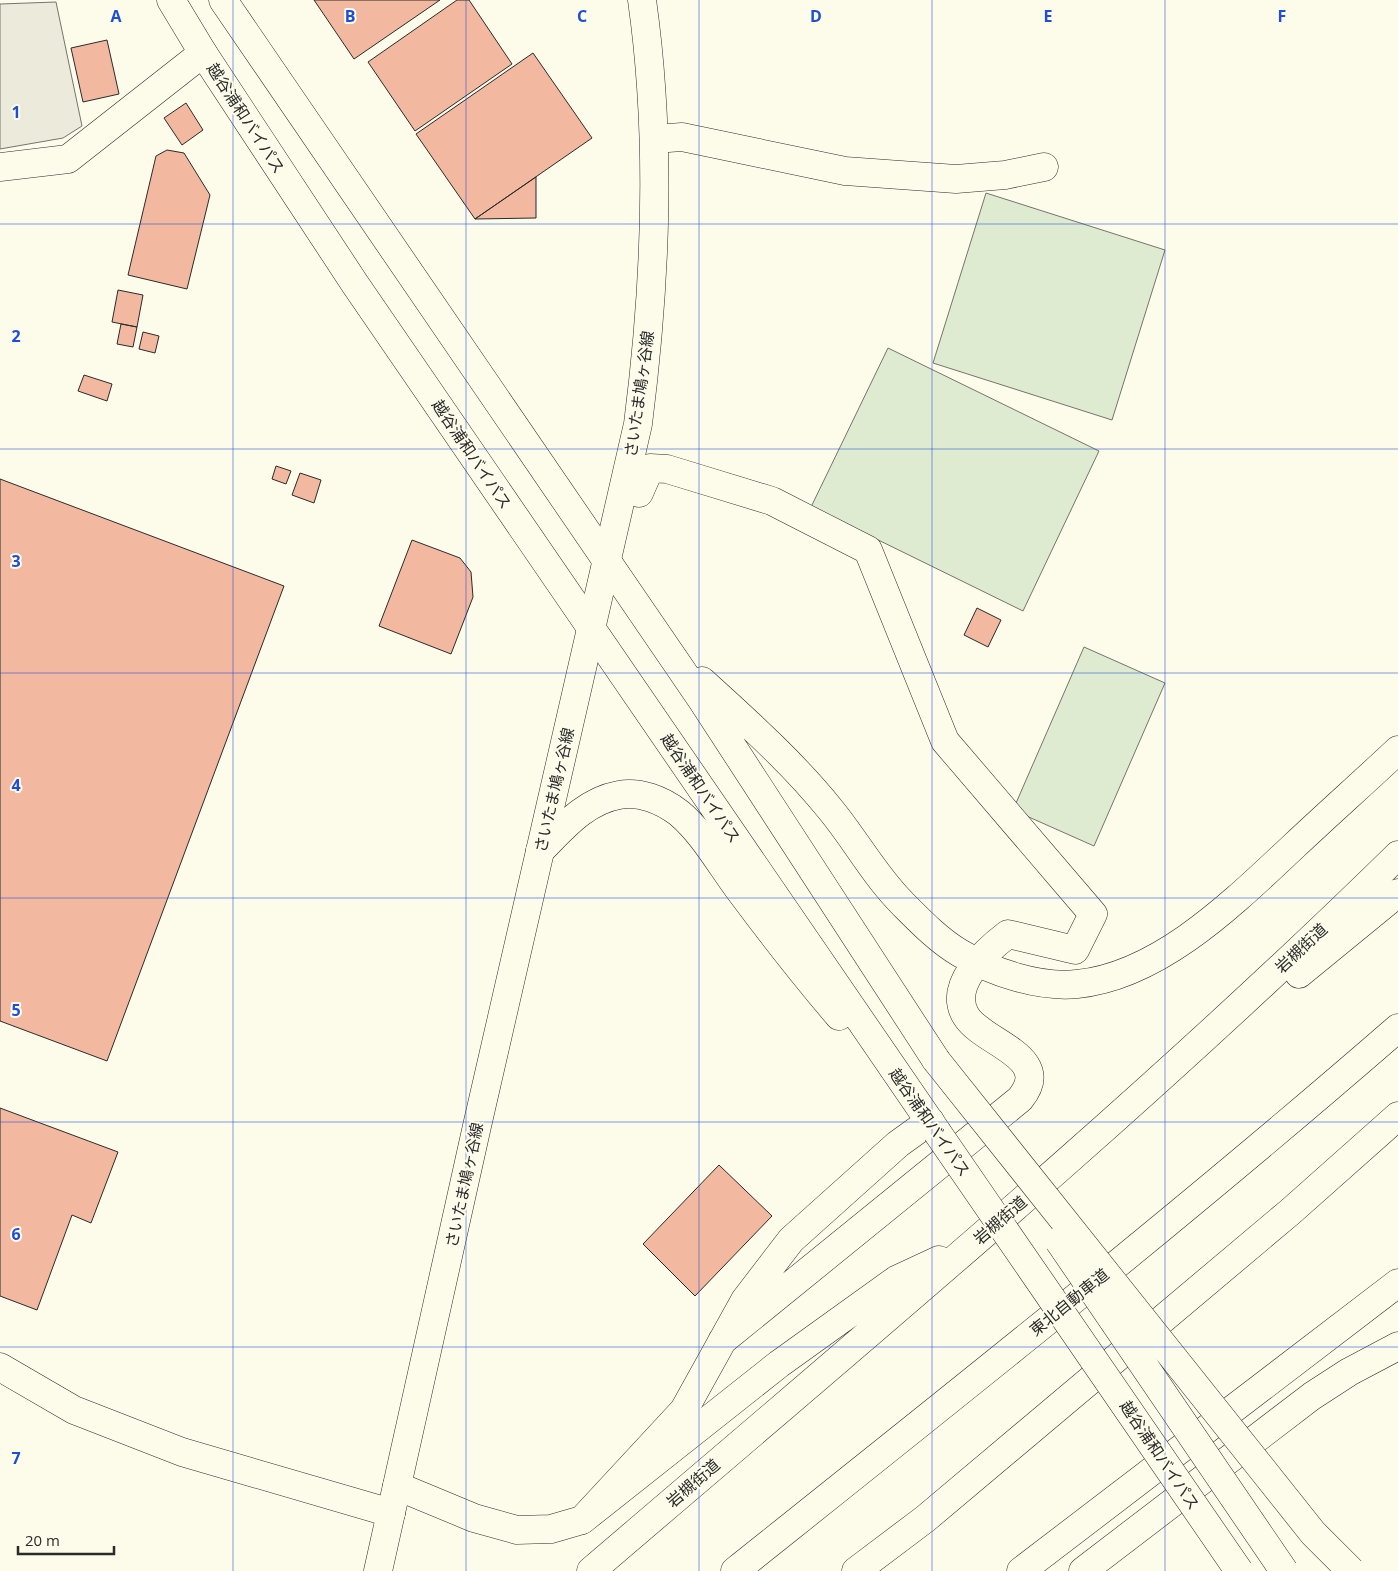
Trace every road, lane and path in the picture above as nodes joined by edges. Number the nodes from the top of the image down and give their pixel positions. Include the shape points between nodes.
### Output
1 (171, 0) edge
2 (223, 0) edge
3 (642, 0) edge
4 (203, 52) junction
5 (654, 139) junction
6 (0, 167) edge
7 (1044, 167) dead end
8 (639, 494) dead end
9 (607, 561) junction
10 (592, 629) junction
11 (671, 654) junction
12 (1398, 750) edge
13 (540, 851) junction
14 (1398, 855) edge
15 (1398, 893) edge
16 (977, 960) junction
17 (1398, 1028) edge
18 (936, 1060) junction
19 (1398, 1116) edge
20 (934, 1127) junction
21 (1084, 1148) junction
22 (972, 1244) junction
23 (1398, 1283) edge
24 (722, 1341) junction
25 (1398, 1346) edge
26 (0, 1367) edge
27 (397, 1486) junction
28 (391, 1514) junction
29 (582, 1520) junction
30 (1205, 1520) junction
31 (378, 1571) edge
32 (591, 1571) edge
33 (736, 1571) edge
34 (856, 1571) edge
35 (1021, 1571) edge
36 (1083, 1571) edge
37 (1228, 1571) edge
38 (1239, 1571) edge
39 (1284, 1571) edge
40 (1351, 1571) edge

1 - 4 main road, 越谷浦和バイパス
2 - 9 main road
3 - 5 main road, さいたま鳩ヶ谷線
4 - 6 main road via 68,159
4 - 10 main road, 越谷浦和バイパス via 355,284
5 - 7 main road via 682,137 845,171 882,174 956,179 1005,175
5 - 9 main road, さいたま鳩ヶ谷線 via 654,259 648,342 638,424
8 - 16 main road via 650,468 667,470 772,501 868,550 945,741 1093,914 1075,950 1008,934
9 - 10 main road, さいたま鳩ヶ谷線
9 - 11 main road
10 - 13 main road, さいたま鳩ヶ谷線
10 - 20 main road, 越谷浦和バイパス
11 - 16 main road via 772,744 830,809 900,900 932,932 960,953
11 - 18 main road
12 - 16 main road via 1230,906 1146,962 1108,977 1076,984 1041,982 997,970
13 - 20 main road via 575,816 597,802 620,794 656,799 679,814 790,958
13 - 27 main road, さいたま鳩ヶ谷線
14 - 21 main road, 岩槻街道 via 1327,925
15 - 21 main road
16 - 24 main road via 963,993 961,1003 965,1015 1020,1058 1027,1067 1028,1089 1020,1099
17 - 33 main road, 東北自動車道 via 1302,1112
18 - 39 main road, bridge
18 - 40 main road, bridge via 1313,1533
19 - 34 main road via 1290,1212 933,1513
20 - 24 main road via 898,1144 791,1240 745,1300
20 - 30 main road, 越谷浦和バイパス, bridge
21 - 22 main road, 岩槻街道
22 - 29 main road via 896,1280 779,1364
22 - 32 main road, 岩槻街道
23 - 35 main road
24 - 29 main road via 684,1410
25 - 36 main road via 1312,1396
26 - 28 main road via 74,1410 182,1452
27 - 28 main road, さいたま鳩ヶ谷線
27 - 29 main road via 474,1518 517,1530 551,1529
28 - 31 main road, さいたま鳩ヶ谷線
30 - 37 main road, bridge
30 - 38 main road, 越谷浦和バイパス, bridge

